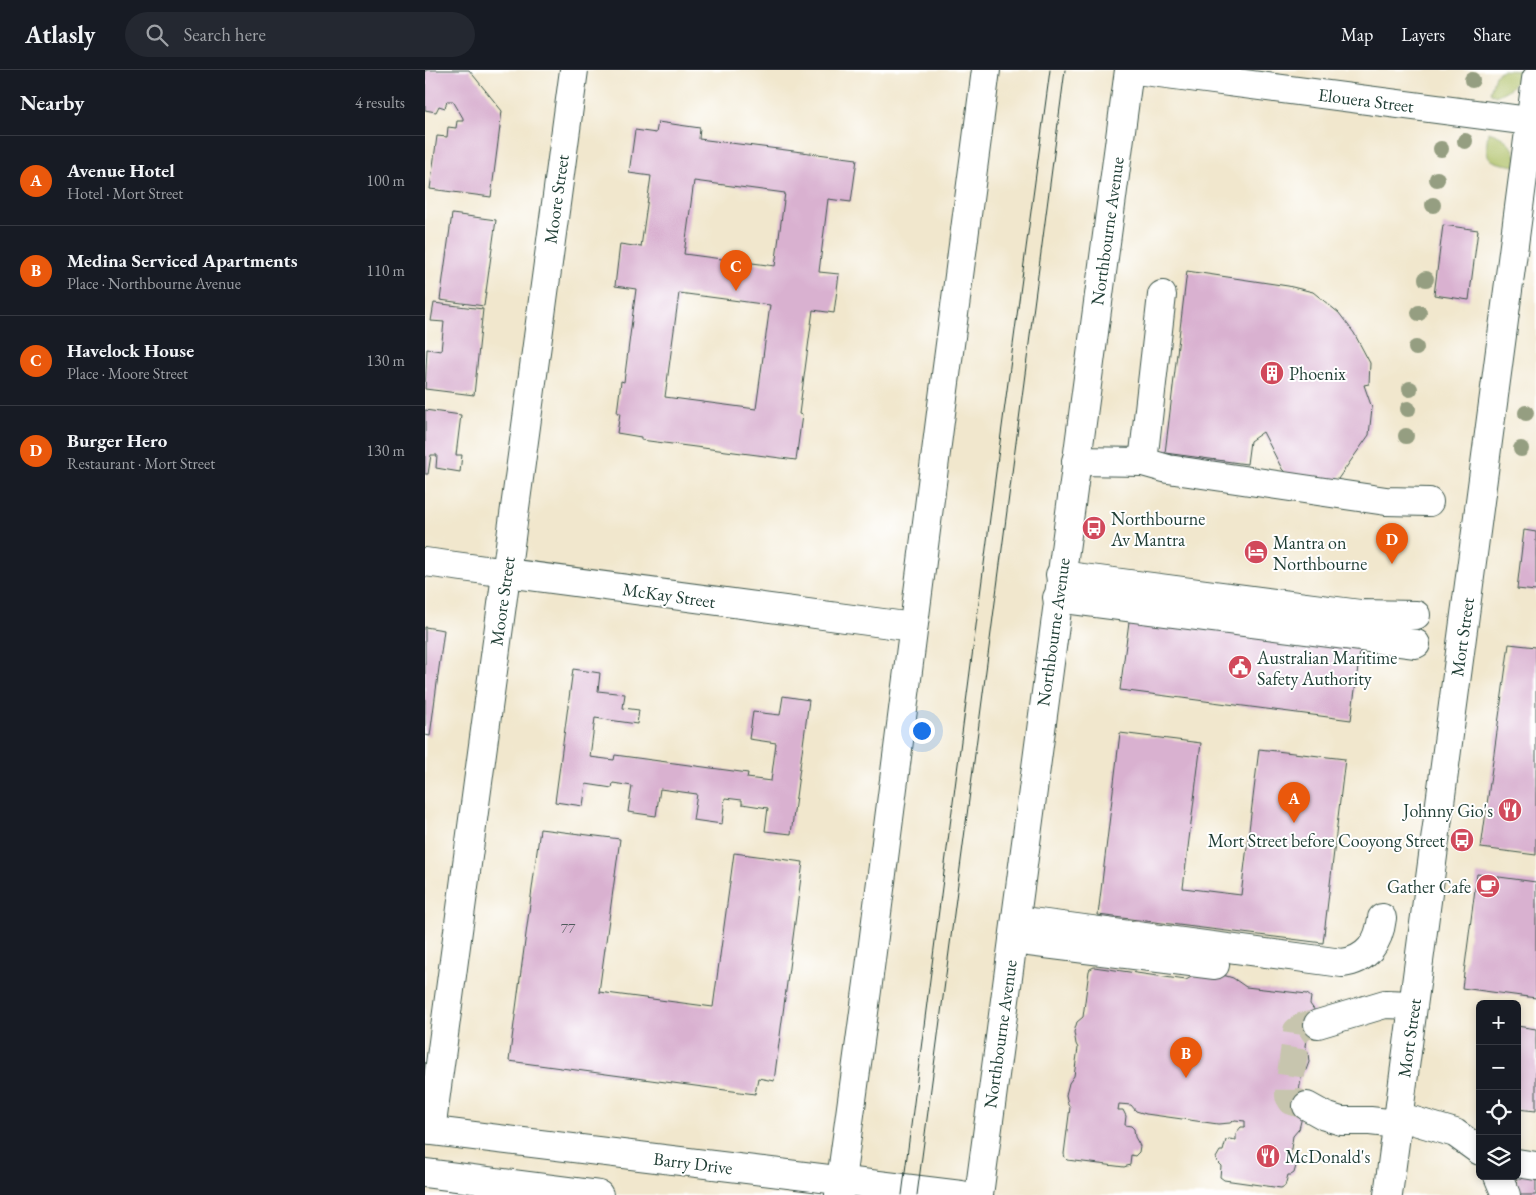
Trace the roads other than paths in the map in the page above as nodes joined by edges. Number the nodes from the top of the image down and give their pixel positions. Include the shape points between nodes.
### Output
1 (573, 70) edge
2 (986, 70) edge
3 (1129, 70) edge
4 (1136, 70) edge
5 (1536, 79) edge
6 (1533, 121) edge
7 (1161, 295) dead end
8 (1076, 461) junction
9 (1143, 462) junction
10 (1429, 502) dead end
11 (425, 562) edge
12 (506, 573) junction
13 (1059, 586) junction
14 (1416, 615) dead end
15 (913, 627) junction
16 (1416, 644) dead end
17 (1382, 918) dead end
18 (1014, 930) junction
19 (1364, 956) junction
20 (1413, 1004) junction
21 (1318, 1024) tunnel mouth
22 (1307, 1106) tunnel mouth
23 (1398, 1120) junction
24 (428, 1131) edge
25 (1476, 1148) edge
26 (1521, 1164) edge
27 (1536, 1166) edge
28 (425, 1173) edge
29 (425, 1179) edge
30 (1500, 1180) edge
31 (840, 1188) edge
32 (599, 1195) edge
33 (961, 1195) edge
34 (979, 1195) edge
35 (1388, 1195) edge
36 (1506, 1195) edge

1 - 12 main road, Moore Street
2 - 15 main road
3 - 8 main road, Northbourne Avenue
4 - 6 main road, Elouera Street
5 - 6 main road, Mort Street
6 - 20 main road, Mort Street
7 - 9 main road
8 - 9 main road
8 - 13 main road, Northbourne Avenue
9 - 10 main road via 1169,469 1376,499
11 - 12 main road, McKay Street
12 - 15 main road, McKay Street
12 - 24 main road, Moore Street
13 - 14 main road via 1131,584 1360,614
13 - 16 main road
13 - 18 main road, Northbourne Avenue
15 - 31 main road
17 - 19 main road via 1380,933
18 - 19 main road via 1075,927 1341,963 1353,962
18 - 19 main road via 1321,979 1349,969
18 - 34 main road, Northbourne Avenue
20 - 21 main road via 1385,1004
20 - 23 main road, Mort Street
22 - 23 main road via 1341,1122
23 - 25 main road via 1455,1133
23 - 35 main road, Mort Street
24 - 31 main road, Barry Drive
26 - 27 main road
28 - 29 main road
28 - 32 main road
30 - 36 main road
31 - 33 main road, Barry Drive

